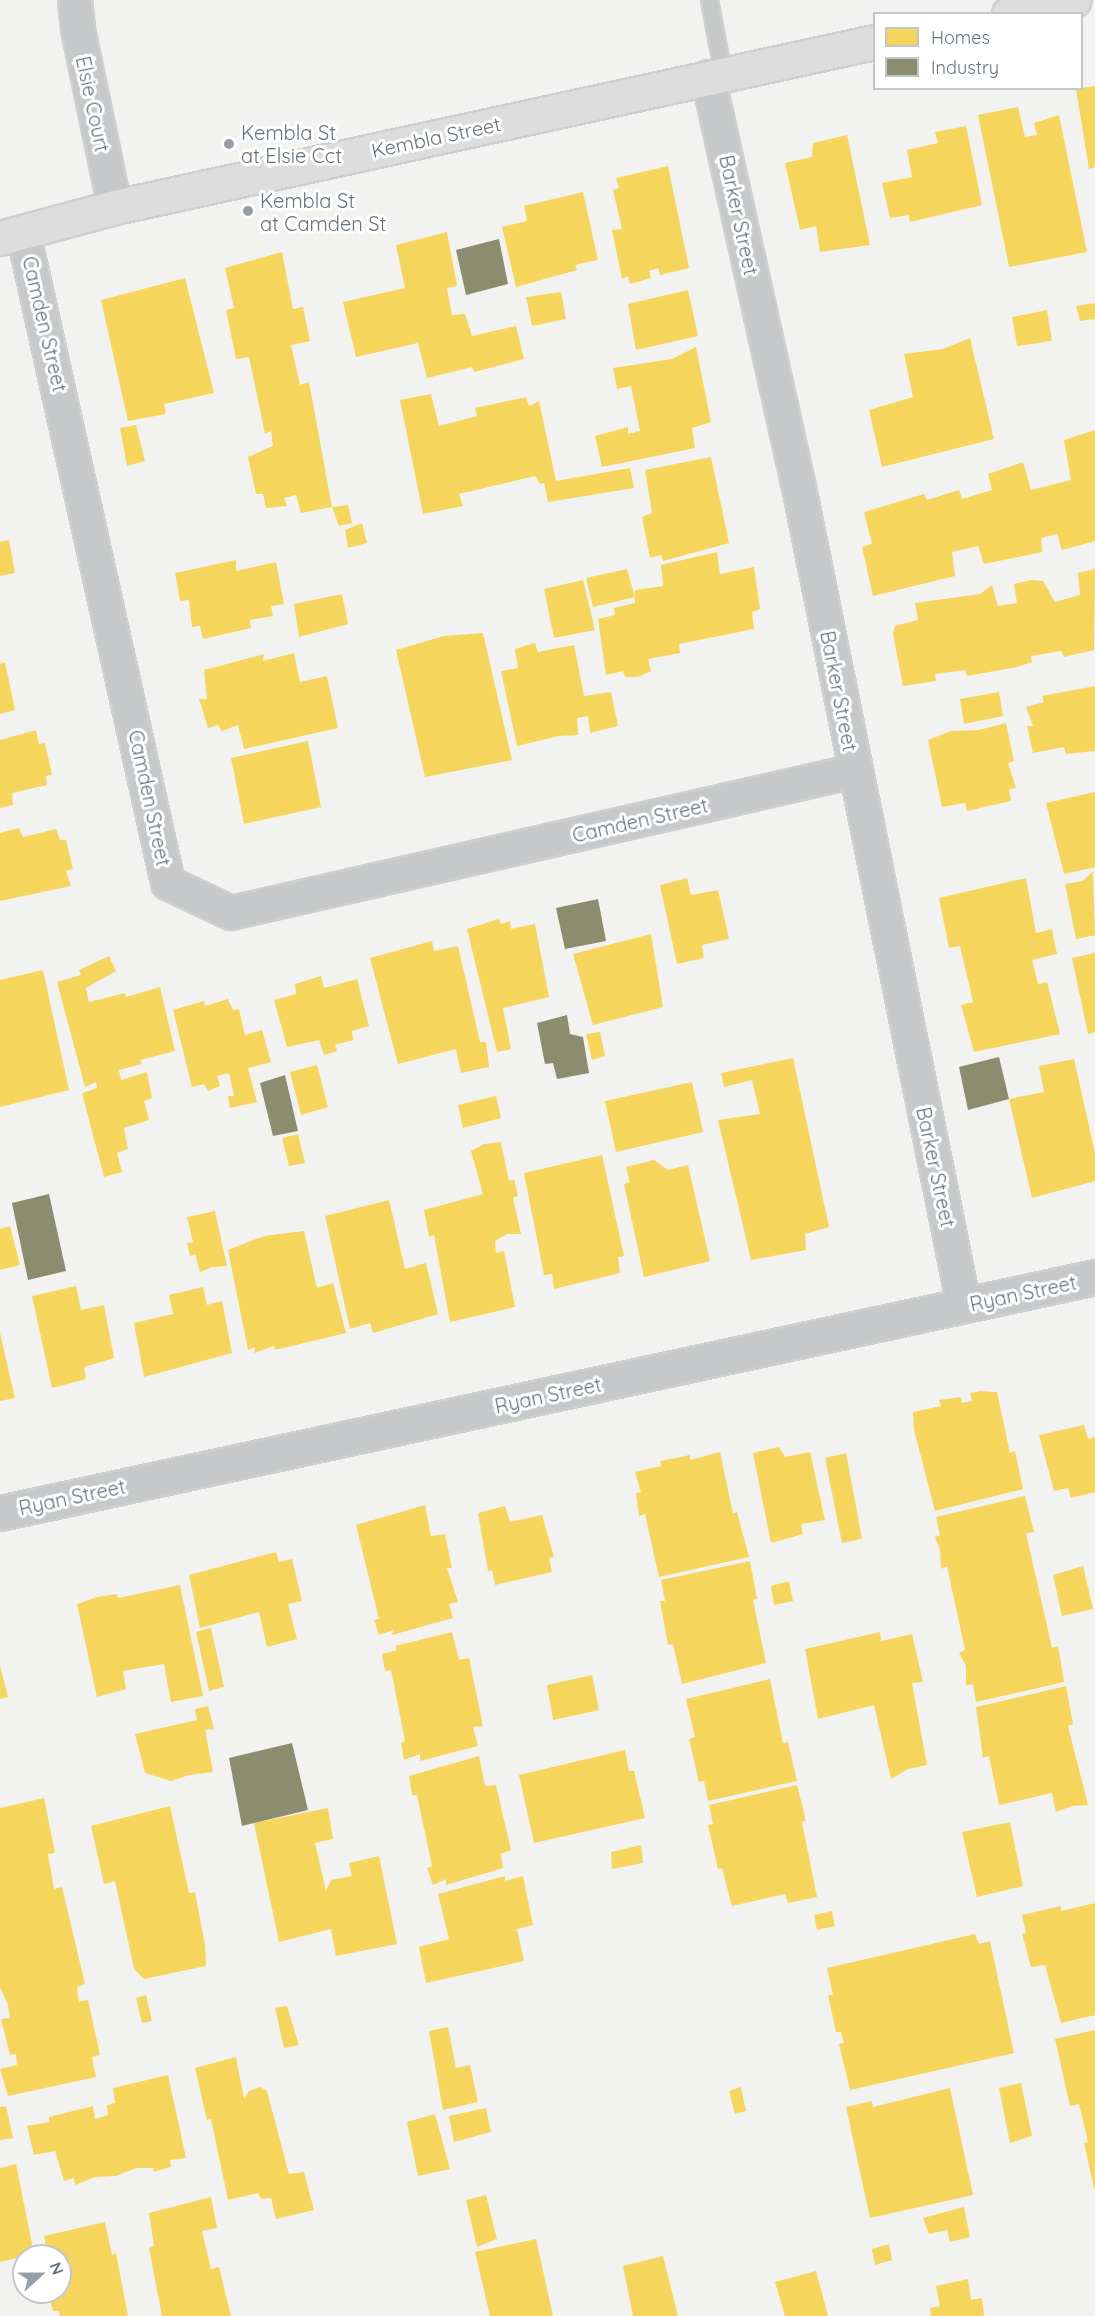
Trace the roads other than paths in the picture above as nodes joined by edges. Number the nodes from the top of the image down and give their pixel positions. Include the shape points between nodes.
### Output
1 (75, 0) edge
2 (709, 0) edge
3 (1073, 0) edge
4 (1018, 12) edge
5 (873, 42) edge
6 (715, 76) junction
7 (115, 207) junction
8 (12, 235) edge
9 (855, 771) junction
10 (1095, 1277) edge
11 (964, 1305) junction
12 (0, 1513) edge

1 - 7 street, Elsie Court
2 - 6 lane
3 - 4 main road
5 - 6 main road, Kembla Street
6 - 7 main road, Kembla Street
6 - 9 street, Barker Street
7 - 8 main road, Kembla Street
8 - 9 street, Camden Street via 168,883 231,913
9 - 11 street, Barker Street
10 - 11 street, Ryan Street
11 - 12 street, Ryan Street

